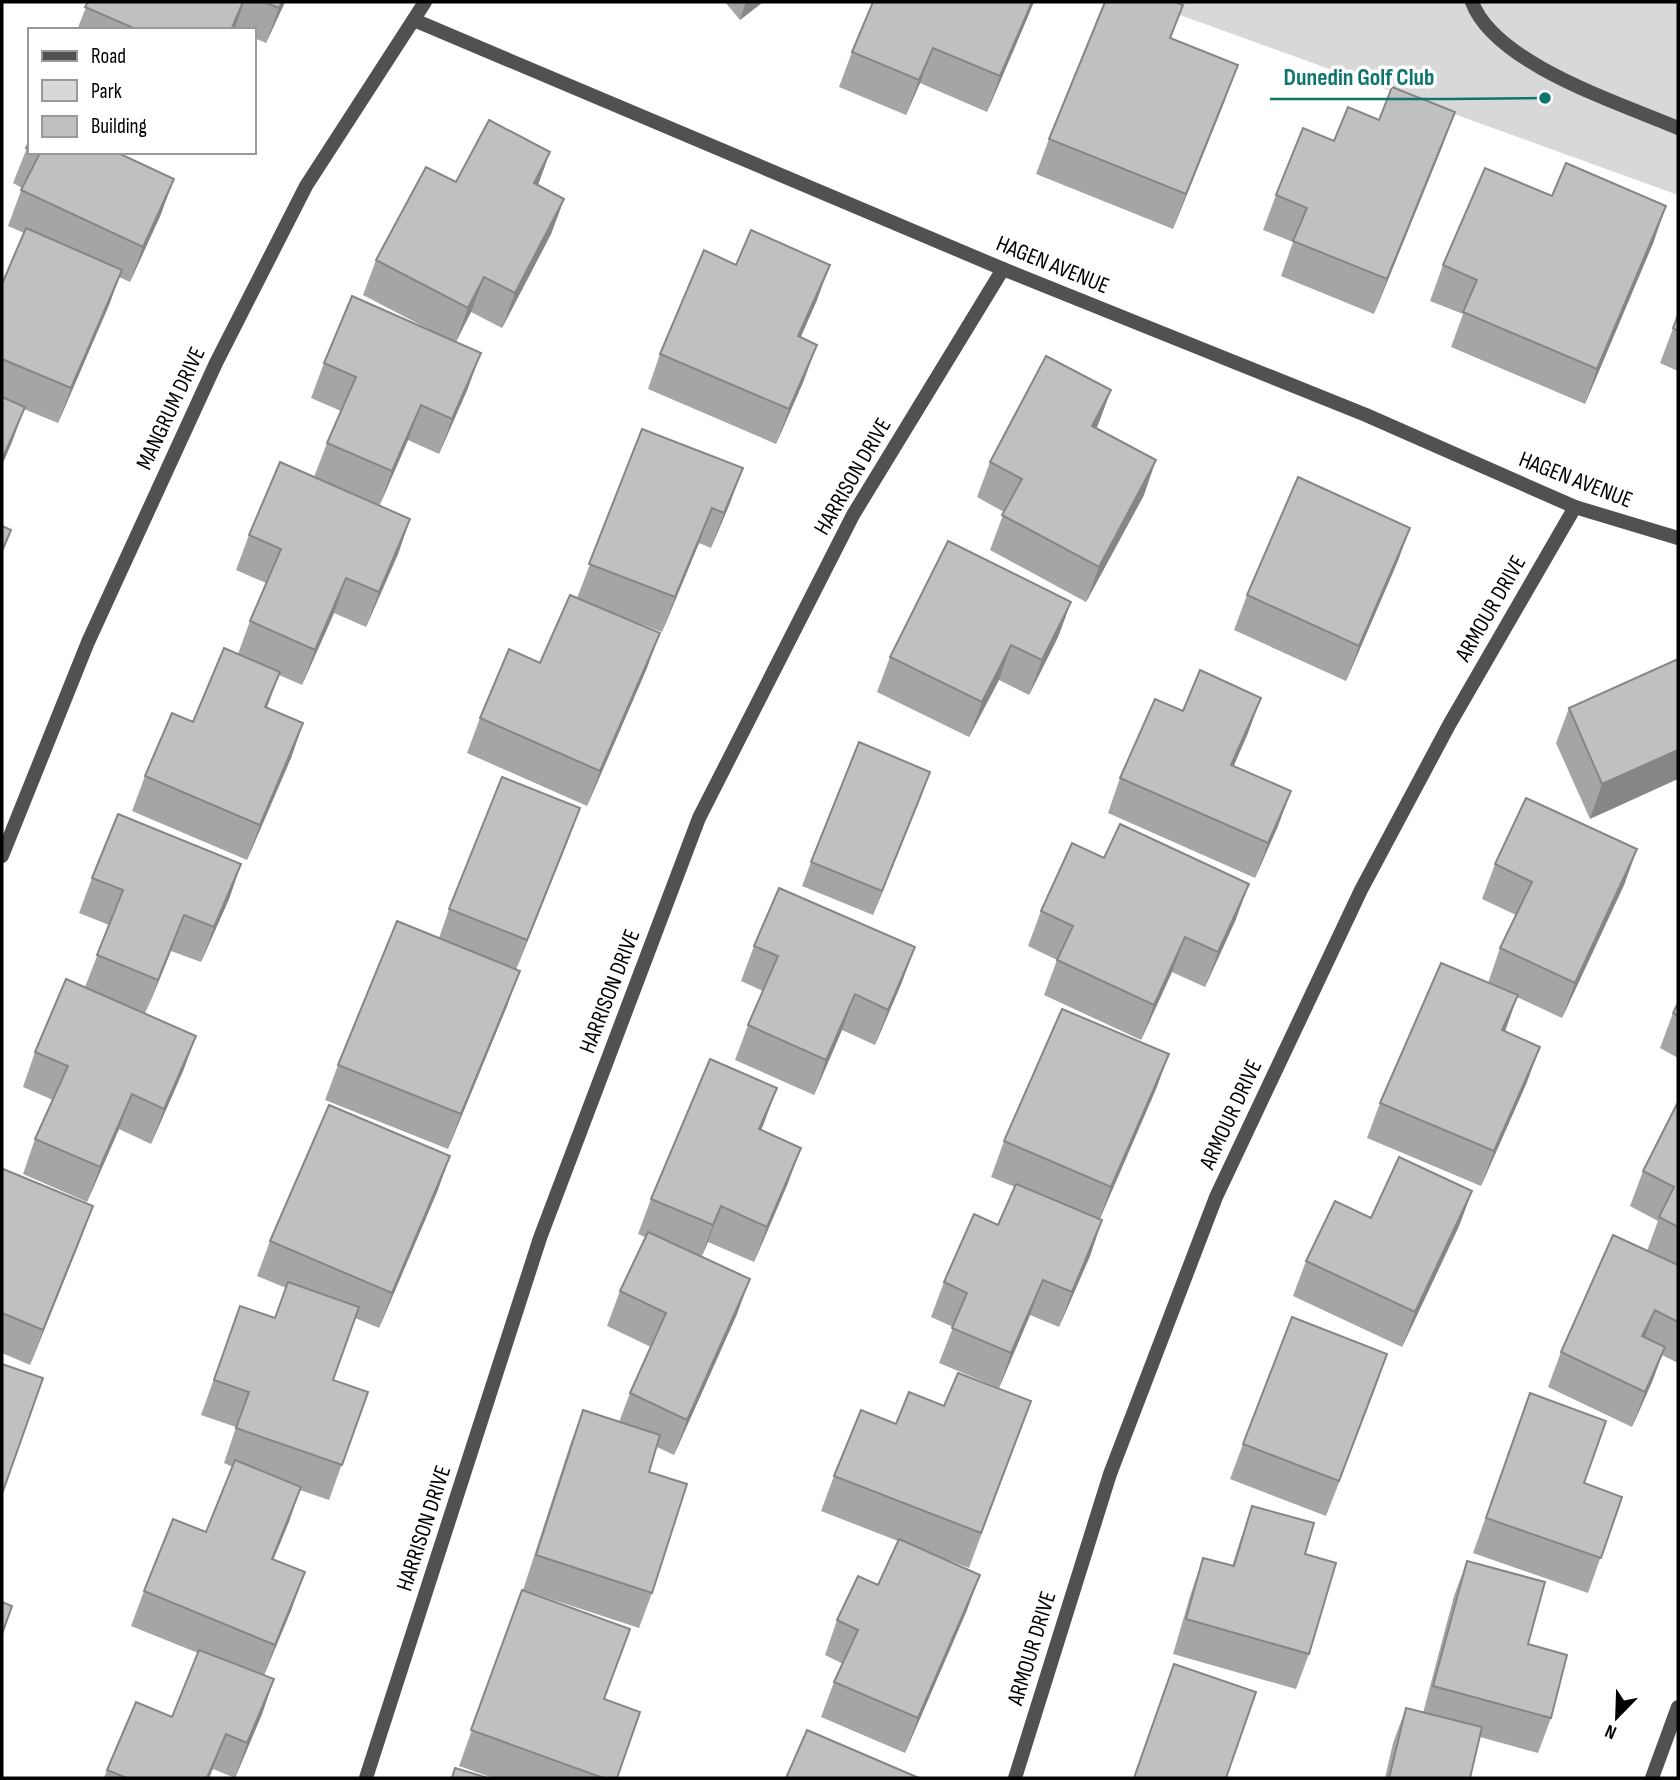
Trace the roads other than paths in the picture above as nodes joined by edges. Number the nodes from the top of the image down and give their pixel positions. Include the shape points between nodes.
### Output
1 (425, 2) edge
2 (1472, 2) edge
3 (414, 20) junction
4 (1678, 128) edge
5 (1003, 269) junction
6 (1575, 507) junction
7 (1678, 538) edge
8 (2, 856) edge
9 (1678, 1707) edge
10 (366, 1778) edge
11 (1015, 1778) edge
12 (1651, 1778) edge

1 - 3 street, MANGRUM DRIVE
2 - 4 street via 1482,22 1526,60
3 - 5 street, HAGEN AVENUE
3 - 8 street, MANGRUM DRIVE via 306,186 216,363 88,642
5 - 6 street, HAGEN AVENUE via 1366,415
5 - 10 street, HARRISON DRIVE via 853,515 699,818 540,1238
6 - 7 street, HAGEN AVENUE
6 - 11 street, ARMOUR DRIVE via 1449,725 1362,890 1216,1197 1110,1474
9 - 12 street

